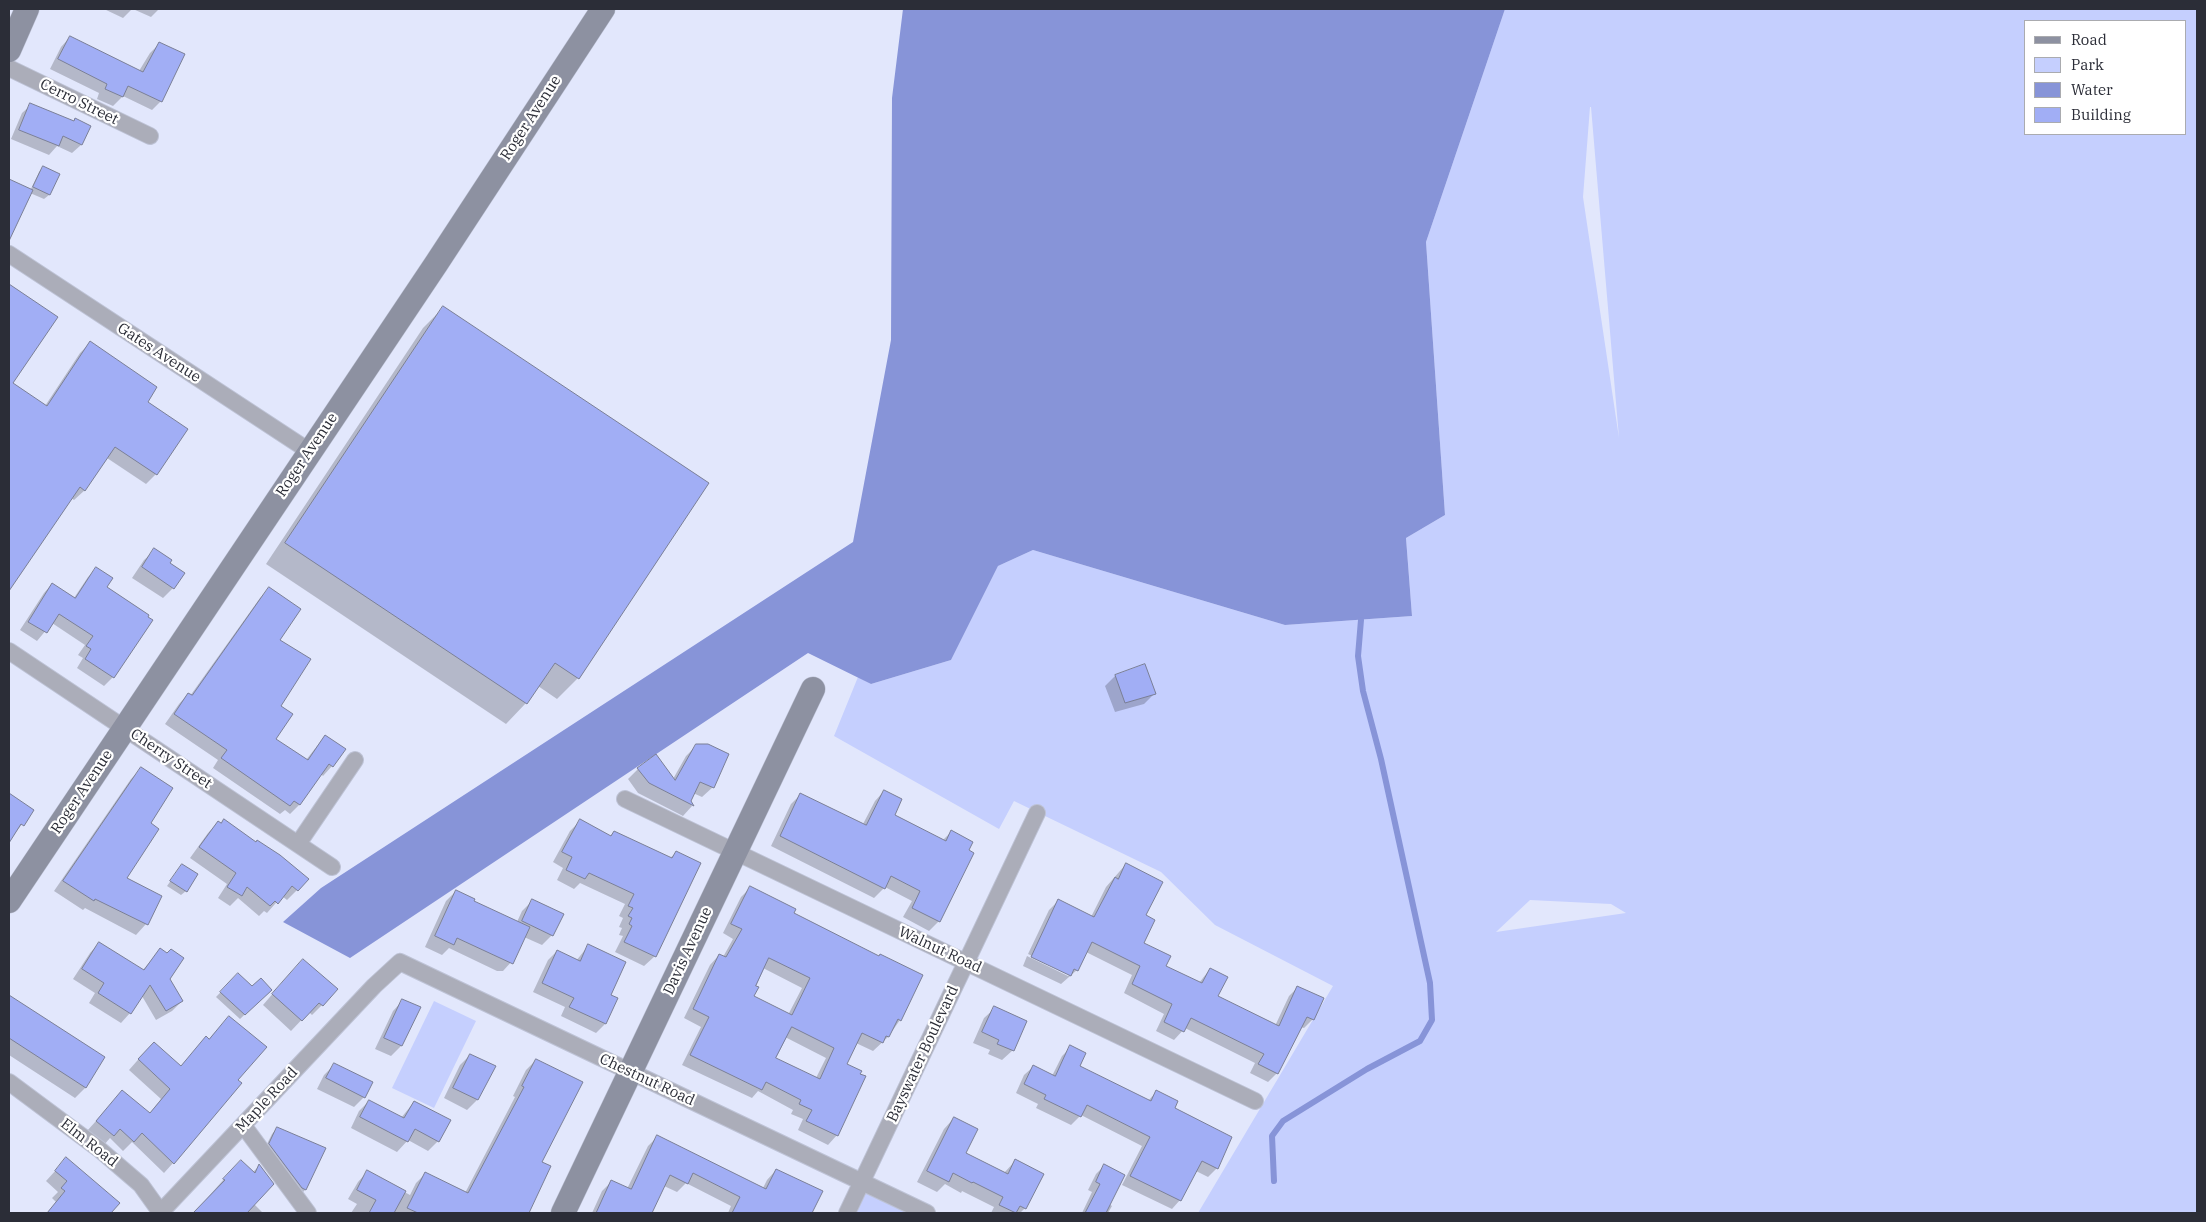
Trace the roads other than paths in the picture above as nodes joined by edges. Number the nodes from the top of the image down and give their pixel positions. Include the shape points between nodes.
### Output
1 (27, 9) edge
2 (603, 9) edge
3 (9, 50) edge
4 (9, 68) edge
5 (150, 136) dead end
6 (9, 254) edge
7 (310, 451) junction
8 (9, 651) edge
9 (813, 689) dead end
10 (124, 728) junction
11 (355, 760) dead end
12 (625, 799) dead end
13 (1037, 812) dead end
14 (298, 844) junction
15 (736, 852) junction
16 (332, 867) dead end
17 (9, 900) edge
18 (966, 962) junction
19 (374, 986) joint
20 (631, 1072) junction
21 (9, 1082) edge
22 (1255, 1101) dead end
23 (243, 1125) junction
24 (862, 1182) junction
25 (161, 1213) edge
26 (308, 1213) edge
27 (564, 1213) edge
28 (847, 1213) edge
29 (927, 1213) edge

1 - 3 street
2 - 7 street, Roger Avenue
4 - 5 street, Cerro Street
6 - 7 street, Gates Avenue
7 - 10 street, Roger Avenue
8 - 10 street, Cherry Street
9 - 15 street, Davis Avenue
10 - 14 street, Cherry Street
10 - 17 street, Roger Avenue
11 - 14 street
12 - 15 street, Walnut Road
13 - 18 street, Bayswater Boulevard
14 - 16 street, Cherry Street
15 - 18 street, Walnut Road
15 - 20 street, Davis Avenue
18 - 22 street, Walnut Road
18 - 24 street, Bayswater Boulevard
19 - 20 street, Chestnut Road via 400,962
19 - 23 street, Maple Road
20 - 24 street, Chestnut Road
20 - 27 street, Davis Avenue
21 - 25 street, Elm Road via 142,1185
23 - 25 street, Maple Road
23 - 26 street
24 - 28 street, Bayswater Boulevard
24 - 29 street, Chestnut Road

